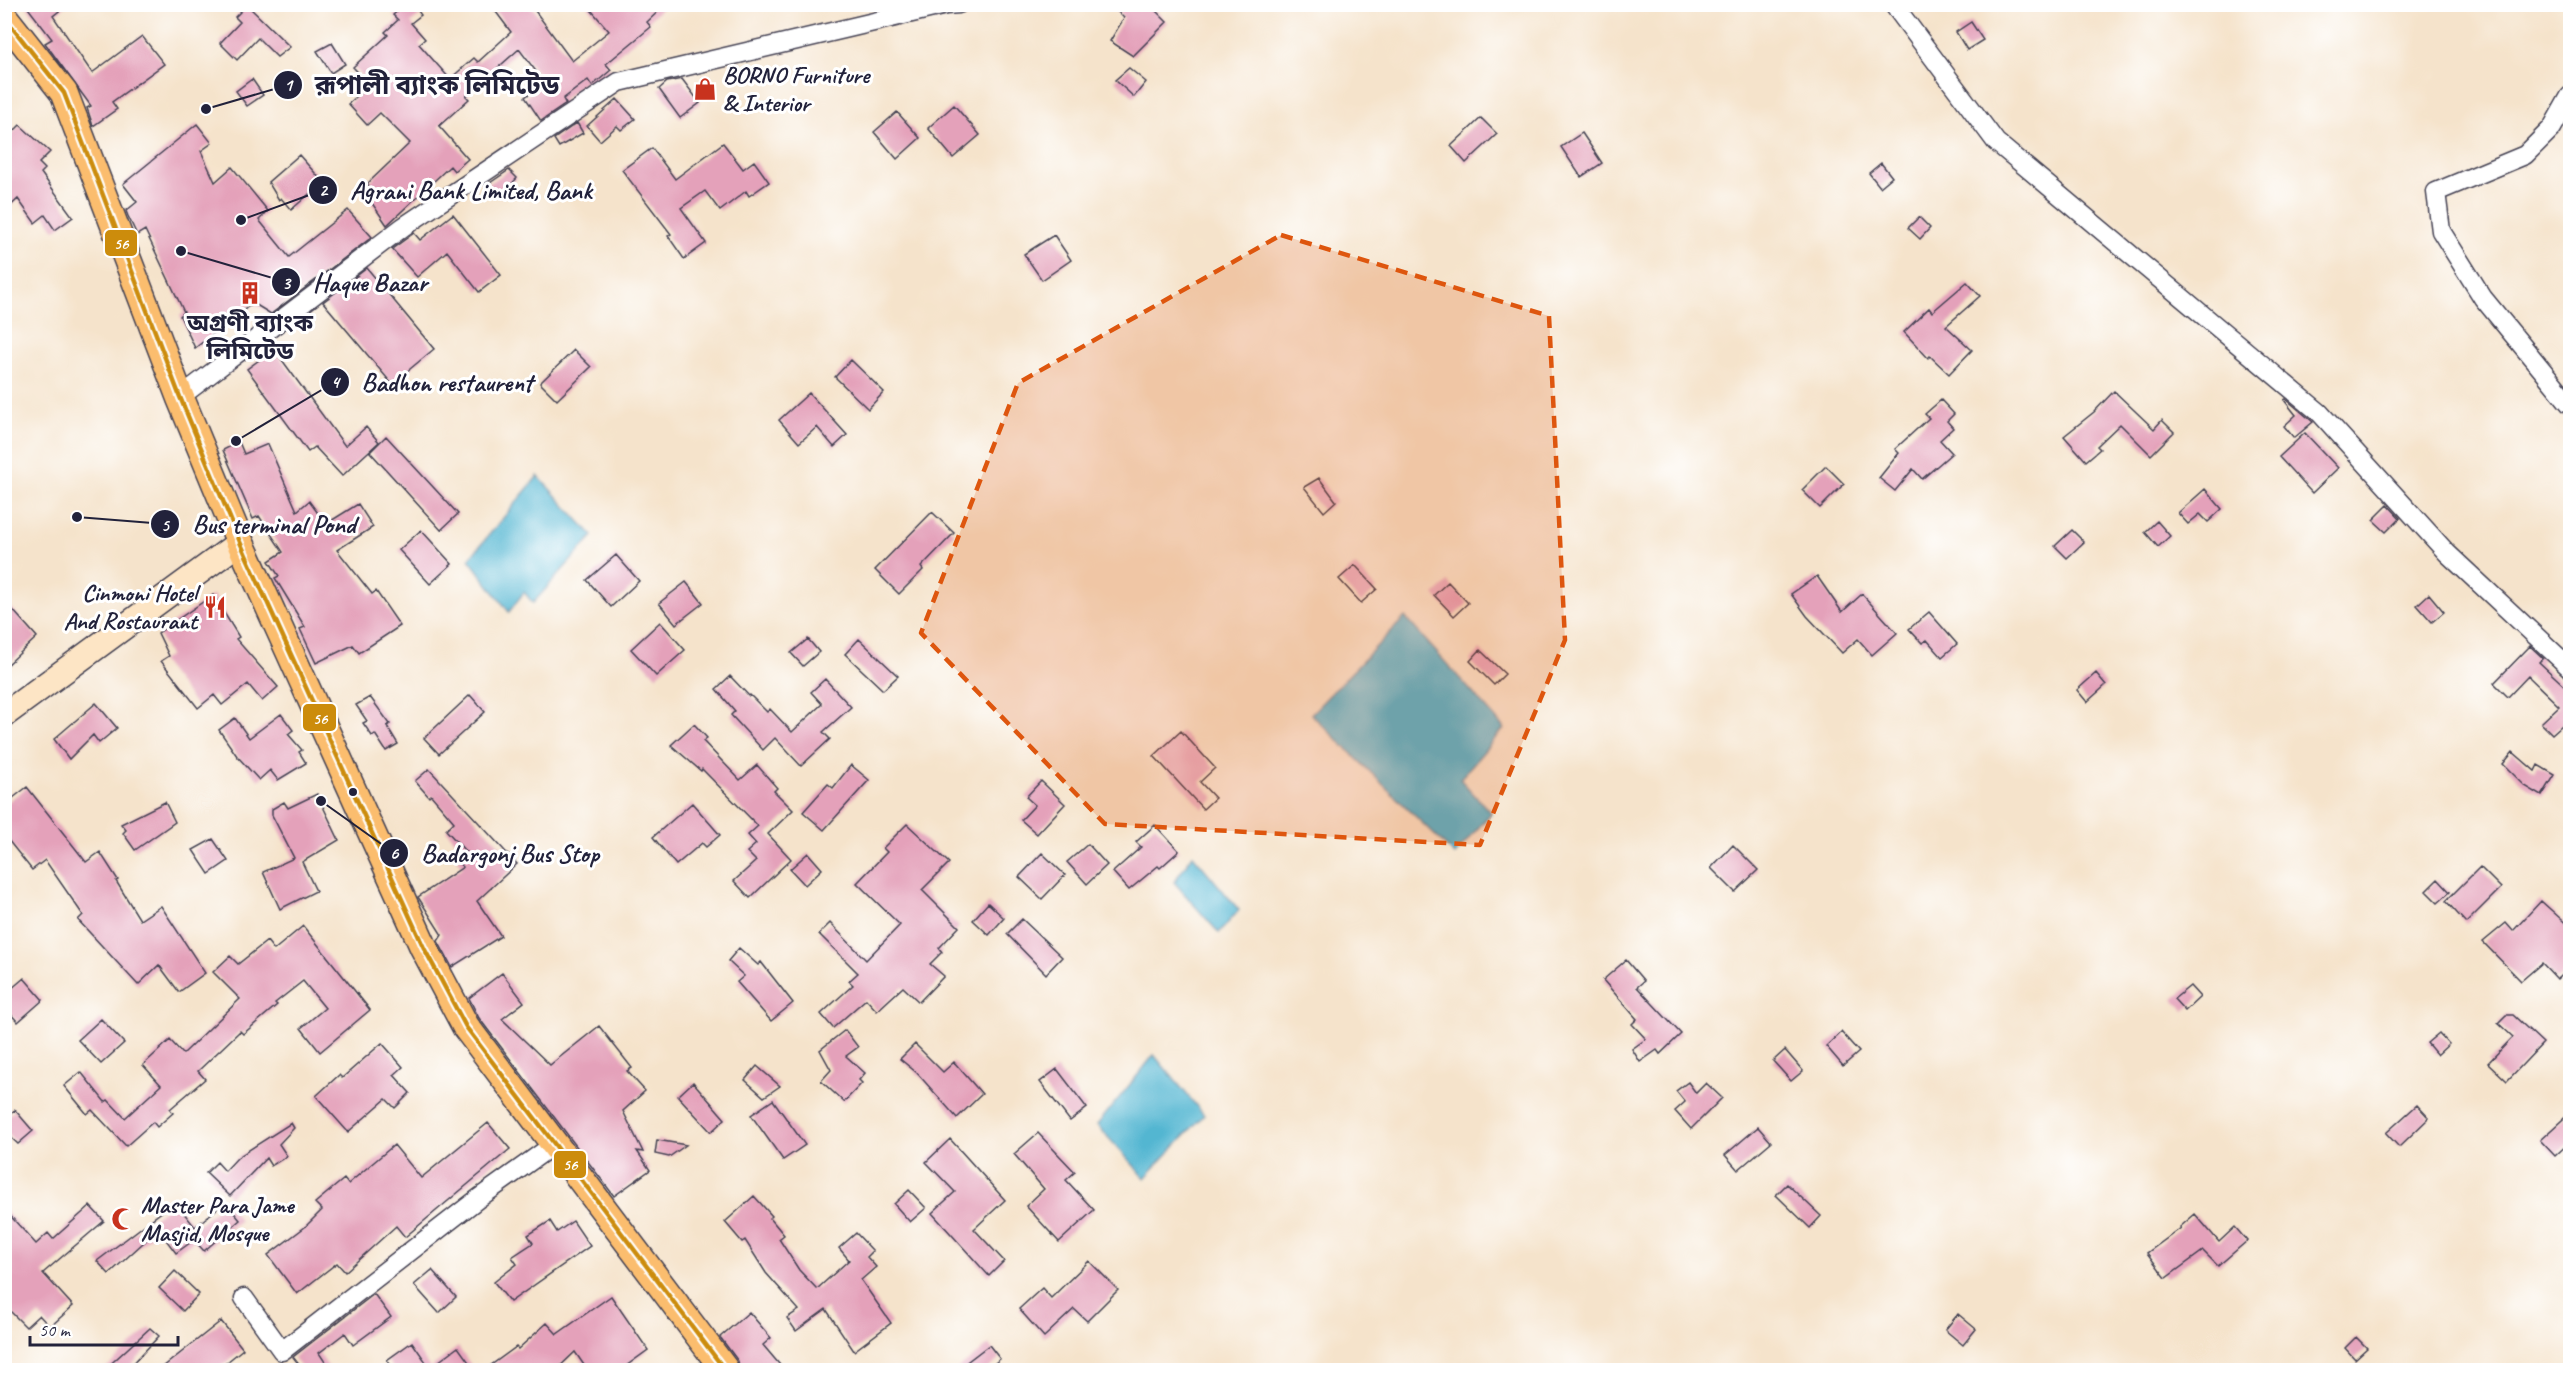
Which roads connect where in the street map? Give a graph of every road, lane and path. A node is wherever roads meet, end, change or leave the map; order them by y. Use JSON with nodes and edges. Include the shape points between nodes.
{"nodes":[{"id":1,"x":959,"y":4,"type":"edge"},
{"id":2,"x":1893,"y":4,"type":"edge"},
{"id":3,"x":4,"y":17,"type":"edge"},
{"id":4,"x":2571,"y":96,"type":"edge"},
{"id":5,"x":180,"y":397,"type":"junction"},
{"id":6,"x":2571,"y":404,"type":"edge"},
{"id":7,"x":240,"y":542,"type":"junction"},
{"id":8,"x":2571,"y":668,"type":"edge"},
{"id":9,"x":4,"y":715,"type":"edge"},
{"id":10,"x":553,"y":1145,"type":"junction"},
{"id":11,"x":244,"y":1298,"type":"dead end"},
{"id":12,"x":725,"y":1371,"type":"edge"}],
"edges":[{"from":1,"to":5,"type":"street","via":[[620,82],[403,227]]},
{"from":2,"to":8,"type":"street","via":[[1996,142],[2320,413],[2447,553]]},
{"from":3,"to":5,"type":"main road","via":[[64,93]]},
{"from":4,"to":6,"type":"street","via":[[2552,128],[2525,155],[2436,192],[2441,231],[2483,298]]},
{"from":5,"to":7,"type":"main road"},
{"from":7,"to":9,"type":"street"},
{"from":7,"to":10,"type":"main road","via":[[424,948],[466,1026]]},
{"from":10,"to":11,"type":"street","via":[[282,1351]]},
{"from":10,"to":12,"type":"main road"}]}
